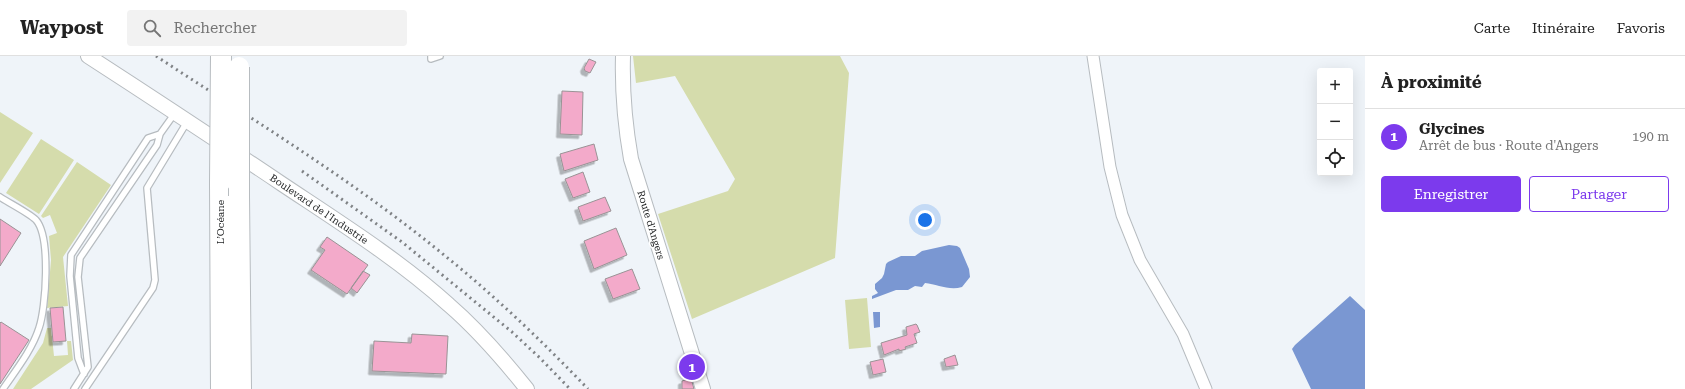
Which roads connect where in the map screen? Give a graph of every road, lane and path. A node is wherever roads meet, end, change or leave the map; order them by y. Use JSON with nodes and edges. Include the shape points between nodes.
{"nodes":[{"id":1,"x":88,"y":56,"type":"edge"},
{"id":2,"x":221,"y":56,"type":"edge"},
{"id":3,"x":440,"y":56,"type":"edge"},
{"id":4,"x":623,"y":56,"type":"edge"},
{"id":5,"x":1093,"y":56,"type":"edge"},
{"id":6,"x":431,"y":57,"type":"edge"},
{"id":7,"x":240,"y":62,"type":"edge"},
{"id":8,"x":175,"y":113,"type":"junction"},
{"id":9,"x":188,"y":121,"type":"junction"},
{"id":10,"x":160,"y":134,"type":"junction"},
{"id":11,"x":0,"y":197,"type":"edge"},
{"id":12,"x":88,"y":367,"type":"junction"},
{"id":13,"x":97,"y":372,"type":"junction"},
{"id":14,"x":84,"y":374,"type":"junction"},
{"id":15,"x":4,"y":389,"type":"edge"},
{"id":16,"x":74,"y":389,"type":"edge"},
{"id":17,"x":85,"y":389,"type":"edge"},
{"id":18,"x":221,"y":389,"type":"edge"},
{"id":19,"x":241,"y":389,"type":"edge"},
{"id":20,"x":527,"y":389,"type":"edge"},
{"id":21,"x":702,"y":389,"type":"edge"},
{"id":22,"x":1206,"y":389,"type":"edge"}],
"edges":[{"from":1,"to":8,"type":"street","name":"Boulevard de l'Industrie"},
{"from":2,"to":18,"type":"highway","name":"L’Océane","bridge":true},
{"from":3,"to":6,"type":"lane"},
{"from":4,"to":21,"type":"street","name":"Route d'Angers","via":[[623,100],[631,159]]},
{"from":5,"to":22,"type":"street","via":[[1110,167],[1122,215],[1140,260],[1183,334]]},
{"from":7,"to":19,"type":"highway","name":"L’Océane","bridge":true},
{"from":8,"to":9,"type":"street","name":"Boulevard de l'Industrie"},
{"from":8,"to":10,"type":"lane"},
{"from":9,"to":13,"type":"lane","via":[[147,188],[155,280],[153,288]]},
{"from":9,"to":20,"type":"street","name":"Boulevard de l'Industrie","via":[[341,223],[423,283],[474,328]]},
{"from":10,"to":12,"type":"lane","via":[[157,145],[80,258],[78,277]]},
{"from":10,"to":14,"type":"lane","via":[[148,138],[71,255],[70,276],[77,351]]},
{"from":11,"to":15,"type":"lane","via":[[36,221],[43,234],[46,286],[40,327]]},
{"from":12,"to":13,"type":"lane"},
{"from":12,"to":14,"type":"lane"},
{"from":13,"to":17,"type":"lane"},
{"from":14,"to":16,"type":"lane"}]}
